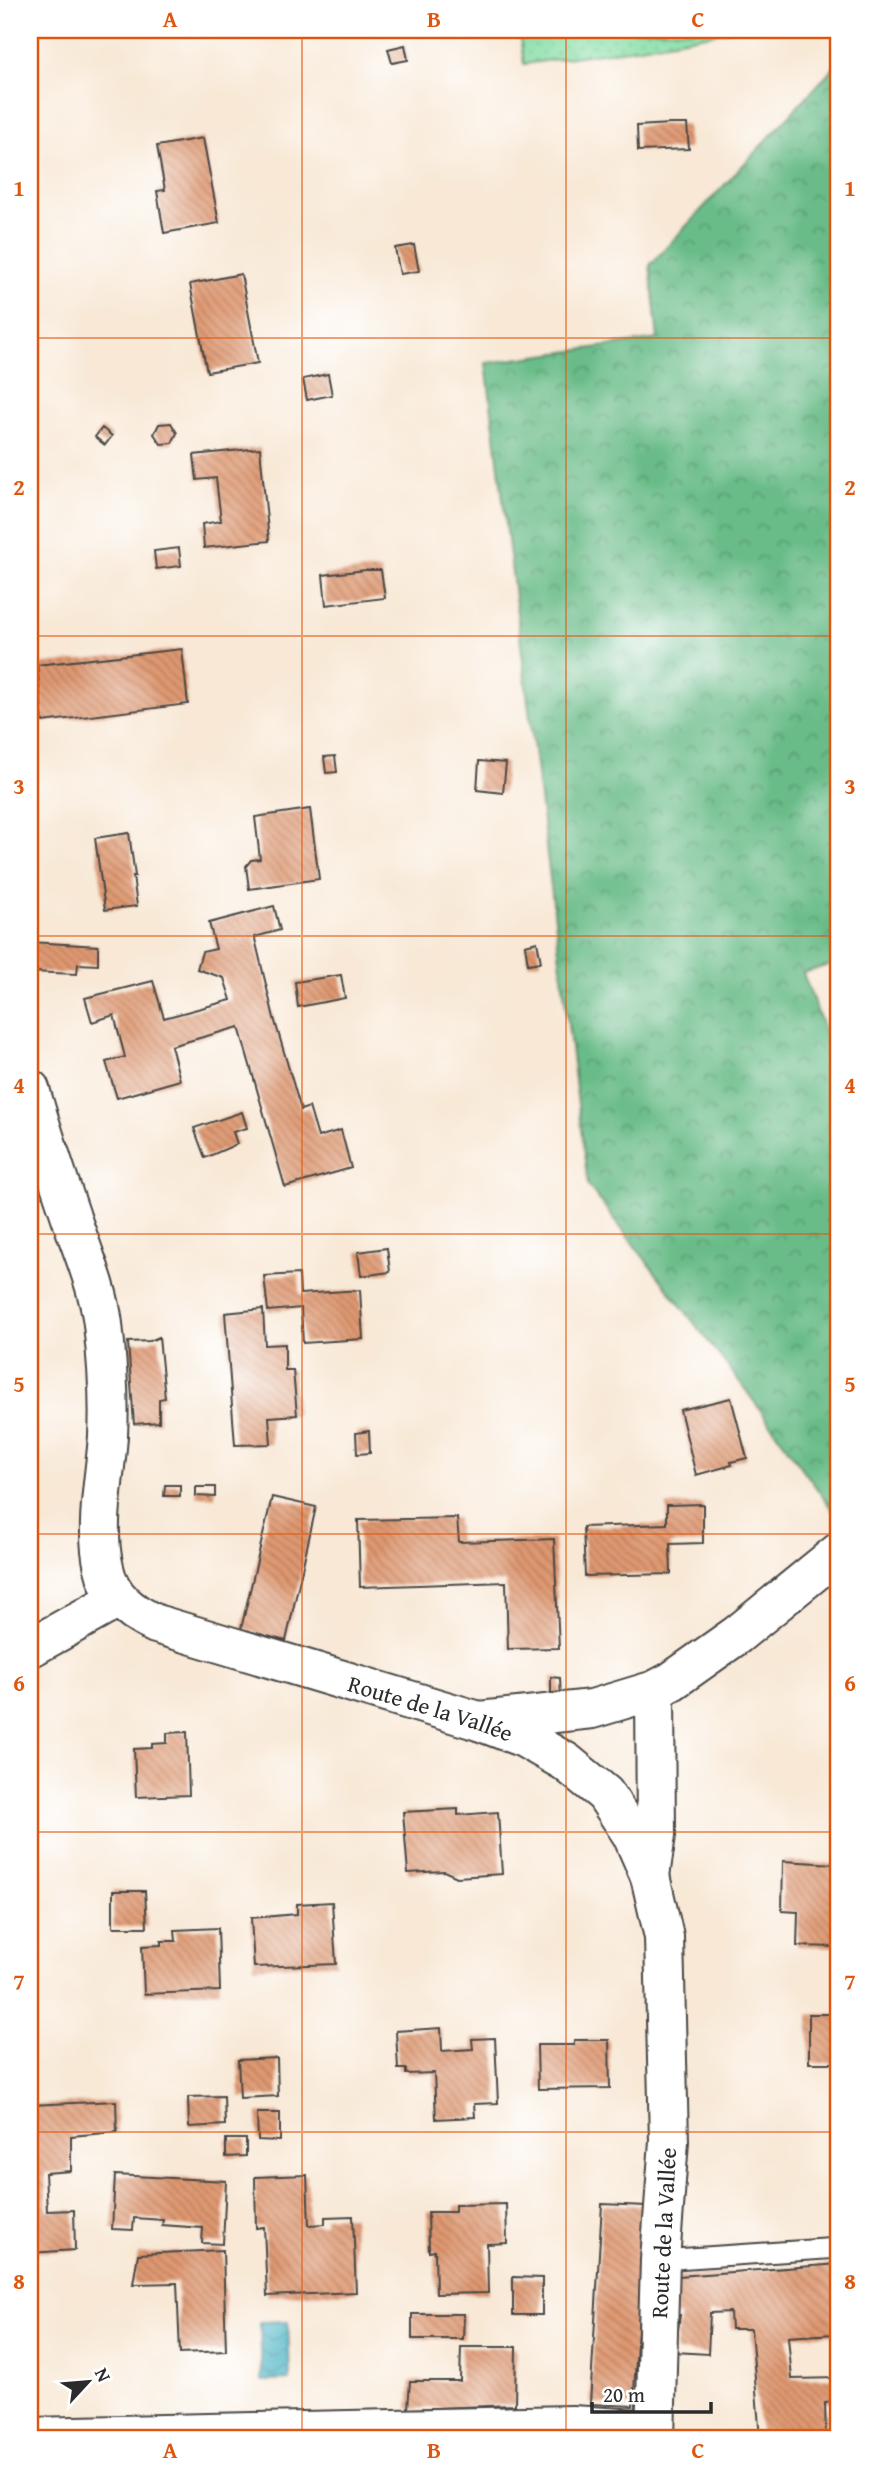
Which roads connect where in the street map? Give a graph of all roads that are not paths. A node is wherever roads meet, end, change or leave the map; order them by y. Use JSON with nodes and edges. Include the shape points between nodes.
{"nodes":[{"id":1,"x":30,"y":1089,"type":"edge"},
{"id":2,"x":839,"y":1552,"type":"edge"},
{"id":3,"x":118,"y":1599,"type":"junction"},
{"id":4,"x":30,"y":1648,"type":"edge"},
{"id":5,"x":655,"y":1690,"type":"junction"},
{"id":6,"x":480,"y":1721,"type":"junction"},
{"id":7,"x":650,"y":1876,"type":"junction"},
{"id":8,"x":839,"y":2248,"type":"edge"},
{"id":9,"x":660,"y":2260,"type":"junction"},
{"id":10,"x":654,"y":2435,"type":"edge"},
{"id":11,"x":30,"y":2437,"type":"edge"}],
"edges":[{"from":1,"to":3,"type":"street","name":"Route de la Vallée","via":[[102,1320],[108,1433],[100,1542],[104,1571]]},
{"from":2,"to":5,"type":"street","via":[[737,1635]]},
{"from":3,"to":4,"type":"street"},
{"from":3,"to":6,"type":"street","name":"Route de la Vallée","via":[[134,1615],[156,1624]]},
{"from":5,"to":6,"type":"street","via":[[592,1709]]},
{"from":5,"to":7,"type":"street","via":[[656,1835]]},
{"from":6,"to":7,"type":"street","name":"Route de la Vallée","via":[[524,1738],[566,1762],[605,1794],[632,1835]]},
{"from":7,"to":9,"type":"street","name":"Route de la Vallée","via":[[664,1937],[669,2141]]},
{"from":8,"to":9,"type":"lane"},
{"from":9,"to":10,"type":"street","name":"Route de la Vallée"},
{"from":10,"to":11,"type":"street","via":[[572,2425]]}]}
